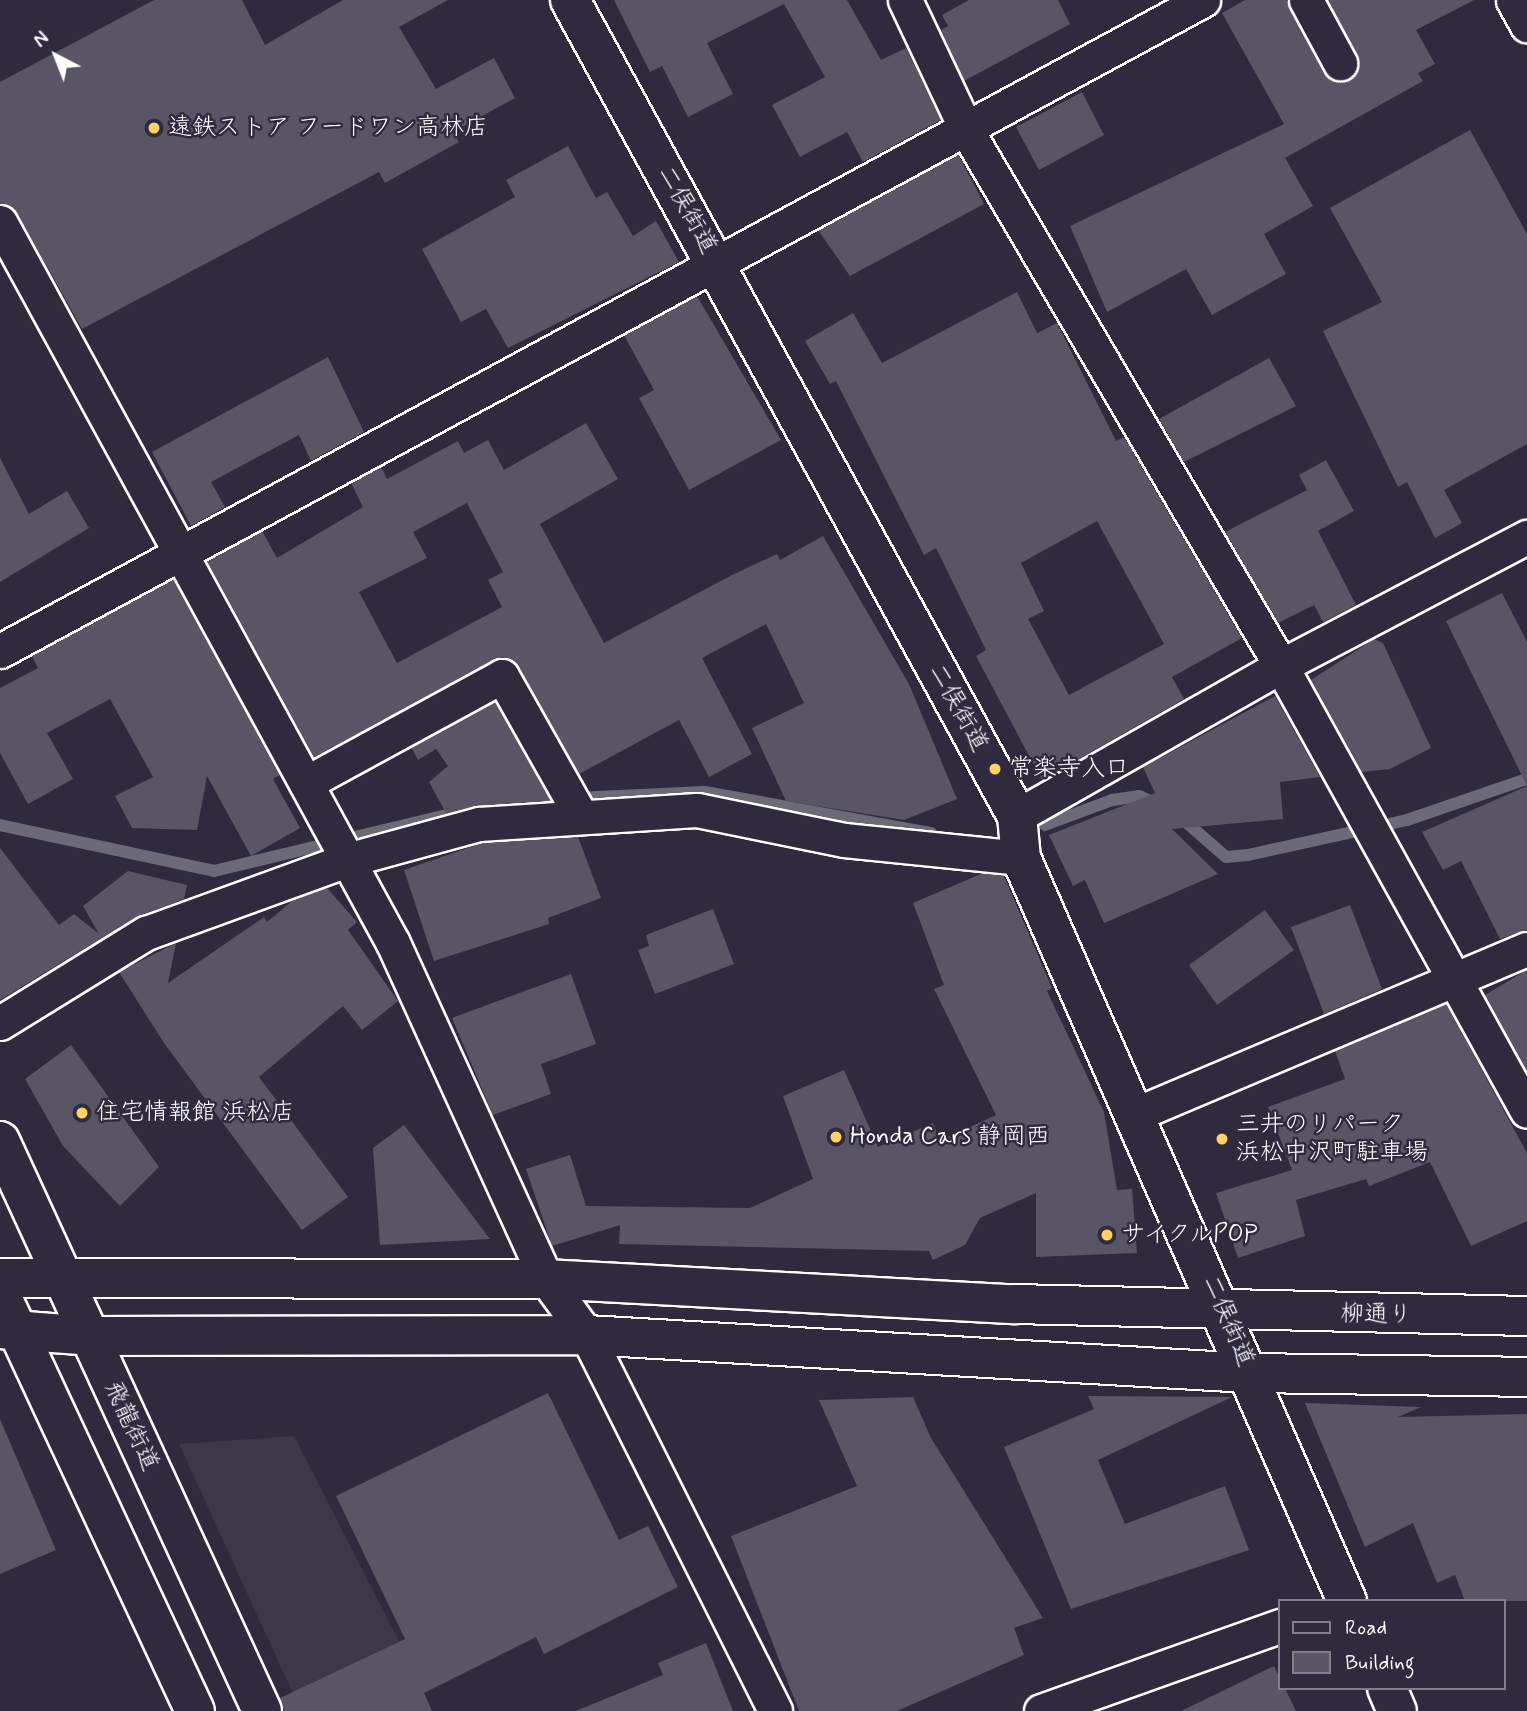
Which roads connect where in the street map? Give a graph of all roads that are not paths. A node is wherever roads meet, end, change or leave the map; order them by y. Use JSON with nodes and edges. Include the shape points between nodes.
{"nodes":[{"id":1,"x":570,"y":0,"type":"edge"},
{"id":2,"x":905,"y":0,"type":"edge"},
{"id":3,"x":1203,"y":0,"type":"edge"},
{"id":4,"x":1306,"y":0,"type":"edge"},
{"id":5,"x":1513,"y":0,"type":"edge"},
{"id":6,"x":1527,"y":25,"type":"edge"},
{"id":7,"x":1340,"y":63,"type":"dead end"},
{"id":8,"x":967,"y":131,"type":"junction"},
{"id":9,"x":0,"y":222,"type":"edge"},
{"id":10,"x":714,"y":261,"type":"junction"},
{"id":11,"x":1527,"y":537,"type":"edge"},
{"id":12,"x":183,"y":555,"type":"junction"},
{"id":13,"x":0,"y":651,"type":"edge"},
{"id":14,"x":1281,"y":666,"type":"junction"},
{"id":15,"x":306,"y":783,"type":"junction"},
{"id":16,"x":575,"y":800,"type":"junction"},
{"id":17,"x":1017,"y":816,"type":"junction"},
{"id":18,"x":344,"y":855,"type":"junction"},
{"id":19,"x":1021,"y":858,"type":"junction"},
{"id":20,"x":1527,"y":948,"type":"edge"},
{"id":21,"x":1454,"y":981,"type":"junction"},
{"id":22,"x":0,"y":1023,"type":"edge"},
{"id":23,"x":1527,"y":1111,"type":"edge"},
{"id":24,"x":1136,"y":1114,"type":"junction"},
{"id":25,"x":0,"y":1141,"type":"edge"},
{"id":26,"x":0,"y":1278,"type":"edge"},
{"id":27,"x":546,"y":1279,"type":"junction"},
{"id":28,"x":65,"y":1283,"type":"junction"},
{"id":29,"x":0,"y":1293,"type":"edge"},
{"id":30,"x":1224,"y":1311,"type":"junction"},
{"id":31,"x":1527,"y":1316,"type":"edge"},
{"id":32,"x":7,"y":1329,"type":"edge"},
{"id":33,"x":587,"y":1335,"type":"junction"},
{"id":34,"x":90,"y":1336,"type":"junction"},
{"id":35,"x":1250,"y":1373,"type":"junction"},
{"id":36,"x":1527,"y":1377,"type":"edge"},
{"id":37,"x":1347,"y":1599,"type":"edge"},
{"id":38,"x":1278,"y":1627,"type":"edge"},
{"id":39,"x":1388,"y":1690,"type":"edge"},
{"id":40,"x":1098,"y":1702,"type":"edge"},
{"id":41,"x":195,"y":1711,"type":"edge"},
{"id":42,"x":262,"y":1711,"type":"edge"},
{"id":43,"x":775,"y":1711,"type":"edge"},
{"id":44,"x":1041,"y":1711,"type":"edge"},
{"id":45,"x":1397,"y":1711,"type":"edge"}],
"edges":[{"from":1,"to":10,"type":"main road","name":"二俣街道"},
{"from":2,"to":8,"type":"street"},
{"from":3,"to":8,"type":"street"},
{"from":4,"to":7,"type":"street"},
{"from":5,"to":6,"type":"street"},
{"from":8,"to":10,"type":"street"},
{"from":8,"to":14,"type":"street"},
{"from":9,"to":12,"type":"street"},
{"from":10,"to":12,"type":"street"},
{"from":10,"to":17,"type":"main road","name":"二俣街道"},
{"from":11,"to":14,"type":"street"},
{"from":12,"to":13,"type":"street"},
{"from":12,"to":15,"type":"street"},
{"from":14,"to":17,"type":"street"},
{"from":14,"to":21,"type":"street"},
{"from":15,"to":16,"type":"street","via":[[502,676]]},
{"from":15,"to":18,"type":"street"},
{"from":16,"to":18,"type":"street"},
{"from":16,"to":19,"type":"street","via":[[697,810],[844,840]]},
{"from":17,"to":19,"type":"main road","name":"二俣街道"},
{"from":18,"to":22,"type":"street","via":[[146,933]]},
{"from":18,"to":27,"type":"street","via":[[393,943]]},
{"from":19,"to":24,"type":"main road","name":"二俣街道"},
{"from":20,"to":21,"type":"street"},
{"from":21,"to":23,"type":"street"},
{"from":21,"to":24,"type":"street"},
{"from":24,"to":30,"type":"main road","name":"二俣街道"},
{"from":25,"to":28,"type":"main road","name":"飛龍街道"},
{"from":26,"to":28,"type":"main road","name":"柳通り"},
{"from":27,"to":28,"type":"main road","name":"柳通り"},
{"from":27,"to":30,"type":"main road","name":"柳通り"},
{"from":27,"to":33,"type":"street"},
{"from":28,"to":34,"type":"main road","name":"飛龍街道"},
{"from":29,"to":32,"type":"main road"},
{"from":30,"to":31,"type":"main road","name":"柳通り"},
{"from":30,"to":35,"type":"main road","name":"二俣街道"},
{"from":32,"to":34,"type":"main road"},
{"from":32,"to":41,"type":"main road"},
{"from":33,"to":34,"type":"main road"},
{"from":33,"to":35,"type":"main road"},
{"from":33,"to":43,"type":"street"},
{"from":34,"to":42,"type":"main road","name":"飛龍街道"},
{"from":35,"to":36,"type":"main road"},
{"from":35,"to":37,"type":"main road","name":"二俣街道"},
{"from":38,"to":40,"type":"street"},
{"from":39,"to":45,"type":"main road"},
{"from":40,"to":44,"type":"street"}]}
